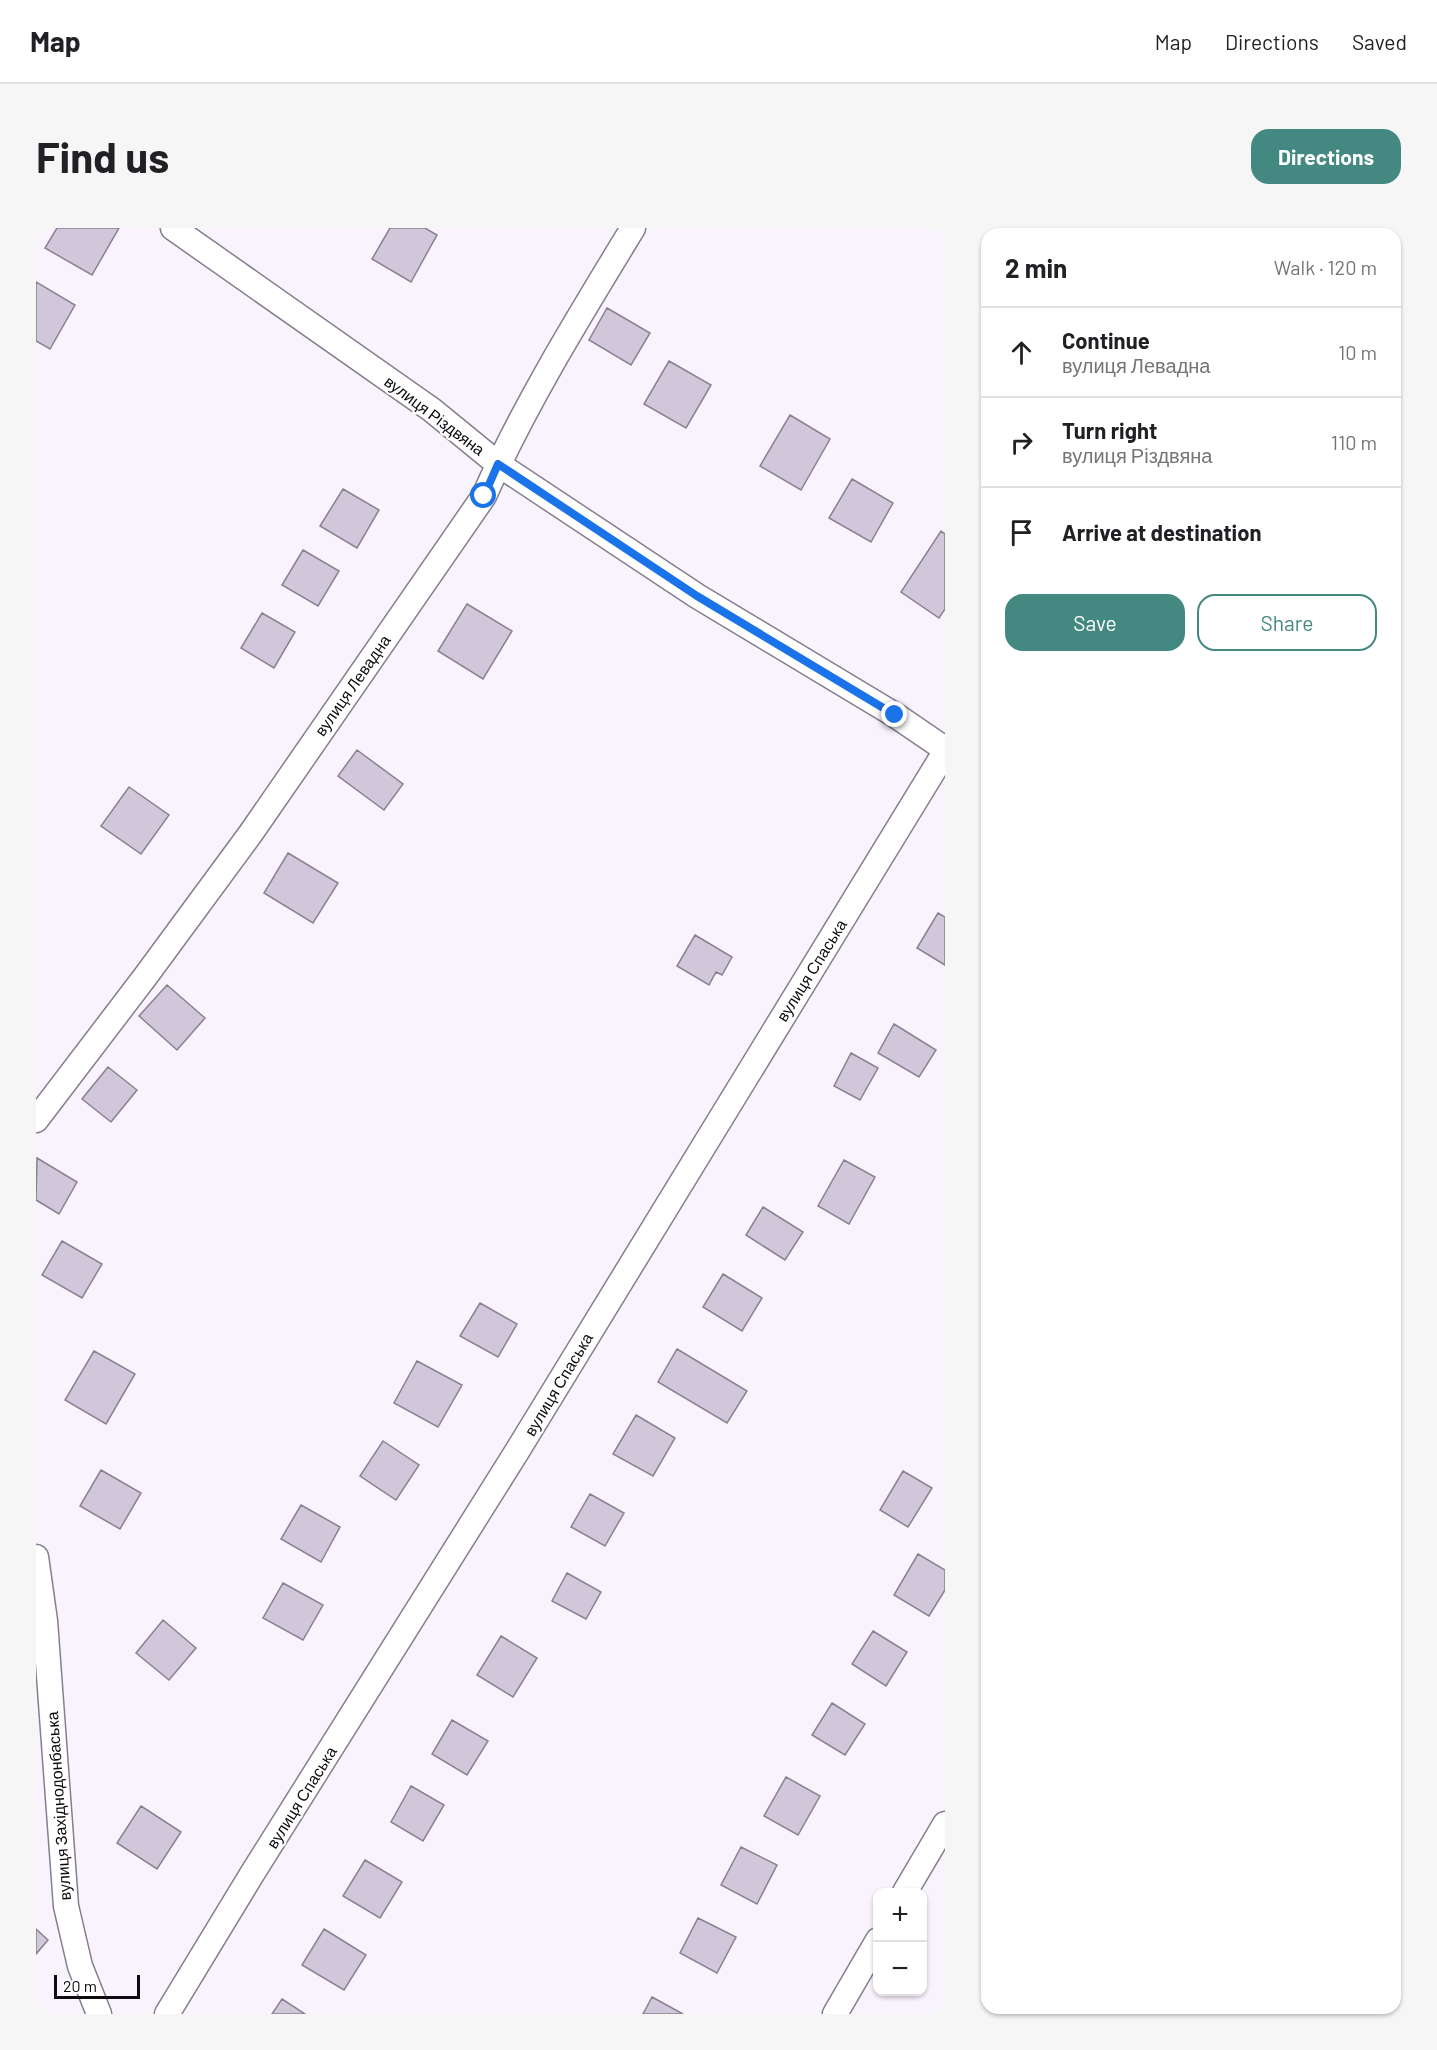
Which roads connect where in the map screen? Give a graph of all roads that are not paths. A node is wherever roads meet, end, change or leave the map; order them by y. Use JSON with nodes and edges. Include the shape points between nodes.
{"nodes":[{"id":1,"x":173,"y":228,"type":"edge"},
{"id":2,"x":633,"y":228,"type":"edge"},
{"id":3,"x":498,"y":464,"type":"junction"},
{"id":4,"x":945,"y":751,"type":"edge"},
{"id":5,"x":36,"y":1120,"type":"edge"},
{"id":6,"x":36,"y":1557,"type":"edge"},
{"id":7,"x":945,"y":1824,"type":"edge"},
{"id":8,"x":908,"y":1888,"type":"edge"},
{"id":9,"x":877,"y":1942,"type":"edge"},
{"id":10,"x":99,"y":2014,"type":"edge"},
{"id":11,"x":167,"y":2014,"type":"edge"},
{"id":12,"x":835,"y":2014,"type":"edge"}],
"edges":[{"from":1,"to":3,"type":"street","name":"вулиця Різдвяна","via":[[432,410]]},
{"from":2,"to":3,"type":"street","name":"вулиця Левадна","via":[[548,368]]},
{"from":3,"to":4,"type":"street","name":"вулиця Різдвяна","via":[[697,596],[895,715]]},
{"from":3,"to":5,"type":"street","name":"вулиця Левадна","via":[[484,496],[251,833]]},
{"from":4,"to":11,"type":"street","name":"вулиця Спаська"},
{"from":6,"to":10,"type":"street","name":"вулиця Західнодонбаська","via":[[45,1621],[66,1906],[80,1966]]},
{"from":7,"to":8,"type":"street"},
{"from":9,"to":12,"type":"street"}]}
